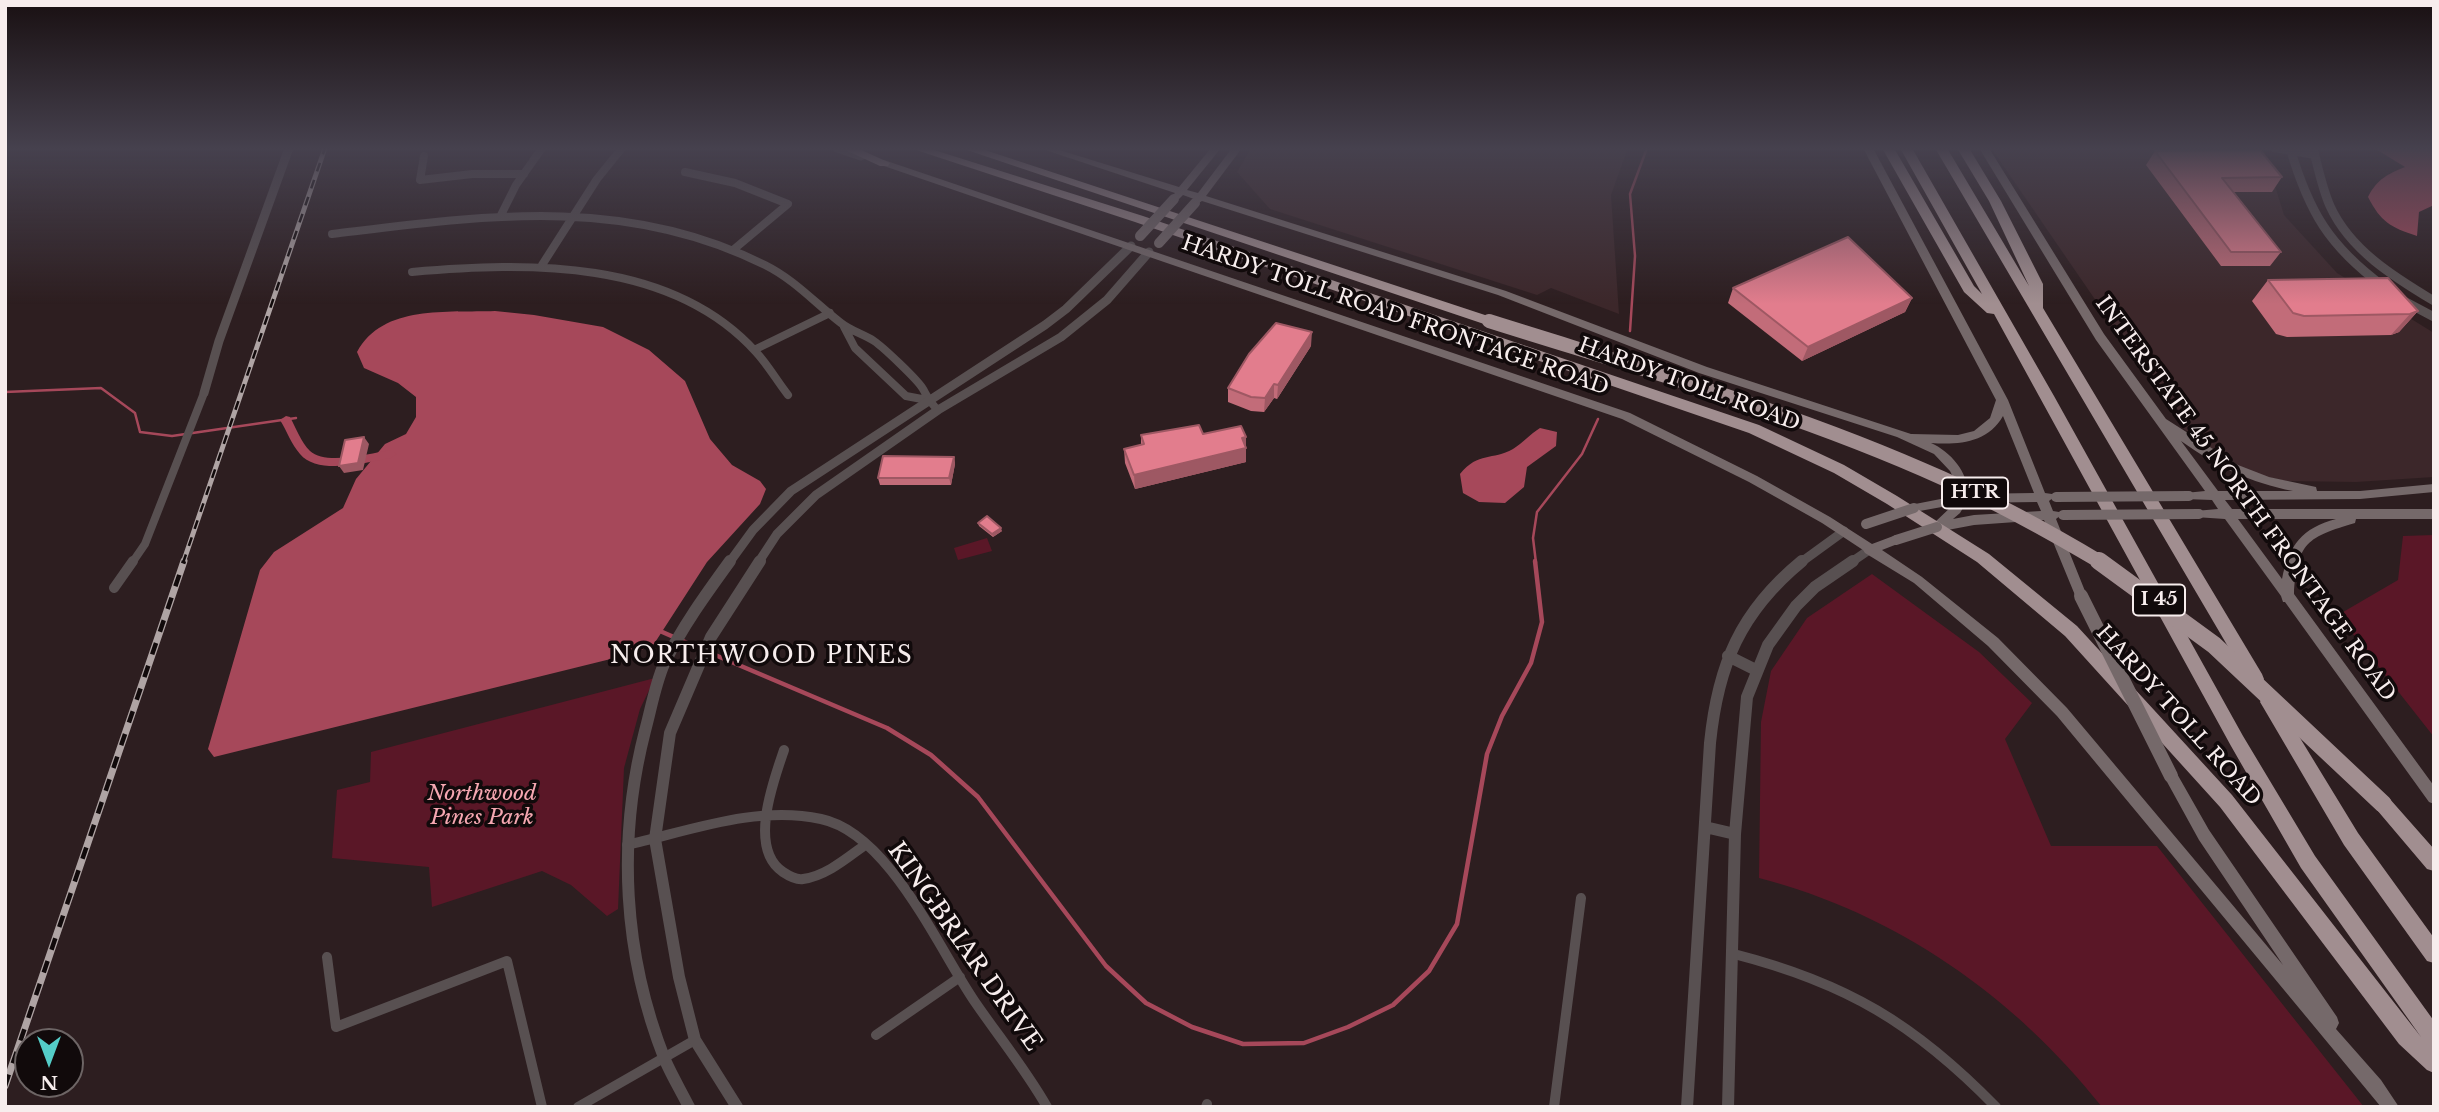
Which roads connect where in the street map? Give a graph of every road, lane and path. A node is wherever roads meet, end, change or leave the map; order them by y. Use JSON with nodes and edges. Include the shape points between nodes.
{"nodes":[{"id":1,"x":270,"y":200,"type":"edge"},
{"id":2,"x":508,"y":200,"type":"edge"},
{"id":3,"x":584,"y":200,"type":"edge"},
{"id":4,"x":778,"y":200,"type":"edge"},
{"id":5,"x":994,"y":200,"type":"edge"},
{"id":6,"x":1079,"y":200,"type":"edge"},
{"id":7,"x":1124,"y":200,"type":"edge"},
{"id":8,"x":1173,"y":200,"type":"edge"},
{"id":9,"x":1198,"y":200,"type":"joint"},
{"id":10,"x":1896,"y":200,"type":"edge"},
{"id":11,"x":1918,"y":200,"type":"edge"},
{"id":12,"x":1935,"y":200,"type":"edge"},
{"id":13,"x":1972,"y":200,"type":"edge"},
{"id":14,"x":1994,"y":200,"type":"edge"},
{"id":15,"x":2016,"y":200,"type":"edge"},
{"id":16,"x":2305,"y":200,"type":"edge"},
{"id":17,"x":2329,"y":200,"type":"edge"},
{"id":18,"x":501,"y":215,"type":"junction"},
{"id":19,"x":574,"y":215,"type":"junction"},
{"id":20,"x":332,"y":234,"type":"dead end"},
{"id":21,"x":1131,"y":246,"type":"junction"},
{"id":22,"x":733,"y":250,"type":"junction"},
{"id":23,"x":1150,"y":253,"type":"junction"},
{"id":24,"x":542,"y":265,"type":"junction"},
{"id":25,"x":412,"y":272,"type":"dead end"},
{"id":26,"x":2434,"y":301,"type":"edge"},
{"id":27,"x":2037,"y":310,"type":"junction"},
{"id":28,"x":830,"y":313,"type":"junction"},
{"id":29,"x":2434,"y":317,"type":"edge"},
{"id":30,"x":2003,"y":320,"type":"junction"},
{"id":31,"x":843,"y":325,"type":"junction"},
{"id":32,"x":1045,"y":325,"type":"junction"},
{"id":33,"x":1061,"y":337,"type":"junction"},
{"id":34,"x":756,"y":349,"type":"junction"},
{"id":35,"x":204,"y":393,"type":"joint"},
{"id":36,"x":788,"y":395,"type":"dead end"},
{"id":37,"x":927,"y":400,"type":"junction"},
{"id":38,"x":2003,"y":400,"type":"junction"},
{"id":39,"x":938,"y":410,"type":"junction"},
{"id":40,"x":2152,"y":413,"type":"junction"},
{"id":41,"x":1901,"y":434,"type":"junction"},
{"id":42,"x":1957,"y":474,"type":"junction"},
{"id":43,"x":2434,"y":488,"type":"edge"},
{"id":44,"x":2347,"y":495,"type":"junction"},
{"id":45,"x":2215,"y":496,"type":"junction"},
{"id":46,"x":2001,"y":497,"type":"junction"},
{"id":47,"x":2042,"y":497,"type":"junction"},
{"id":48,"x":1956,"y":503,"type":"junction"},
{"id":49,"x":2227,"y":514,"type":"junction"},
{"id":50,"x":2413,"y":514,"type":"junction"},
{"id":51,"x":2434,"y":514,"type":"edge"},
{"id":52,"x":2048,"y":515,"type":"junction"},
{"id":53,"x":1937,"y":527,"type":"junction"},
{"id":54,"x":1844,"y":531,"type":"junction"},
{"id":55,"x":1896,"y":540,"type":"joint"},
{"id":56,"x":1869,"y":550,"type":"junction"},
{"id":57,"x":114,"y":588,"type":"dead end"},
{"id":58,"x":2287,"y":598,"type":"junction"},
{"id":59,"x":1728,"y":656,"type":"junction"},
{"id":60,"x":1756,"y":670,"type":"junction"},
{"id":61,"x":785,"y":750,"type":"dead end"},
{"id":62,"x":2434,"y":799,"type":"edge"},
{"id":63,"x":765,"y":816,"type":"junction"},
{"id":64,"x":1705,"y":827,"type":"junction"},
{"id":65,"x":1735,"y":834,"type":"junction"},
{"id":66,"x":656,"y":839,"type":"junction"},
{"id":67,"x":627,"y":845,"type":"junction"},
{"id":68,"x":865,"y":845,"type":"junction"},
{"id":69,"x":2434,"y":863,"type":"edge"},
{"id":70,"x":1581,"y":898,"type":"dead end"},
{"id":71,"x":1734,"y":954,"type":"junction"},
{"id":72,"x":2434,"y":954,"type":"edge"},
{"id":73,"x":327,"y":957,"type":"dead end"},
{"id":74,"x":960,"y":977,"type":"junction"},
{"id":75,"x":876,"y":1035,"type":"dead end"},
{"id":76,"x":2434,"y":1038,"type":"edge"},
{"id":77,"x":695,"y":1040,"type":"junction"},
{"id":78,"x":663,"y":1057,"type":"junction"},
{"id":79,"x":2434,"y":1063,"type":"edge"},
{"id":80,"x":2380,"y":1093,"type":"junction"},
{"id":81,"x":542,"y":1107,"type":"edge"},
{"id":82,"x":578,"y":1107,"type":"edge"},
{"id":83,"x":689,"y":1107,"type":"edge"},
{"id":84,"x":737,"y":1107,"type":"edge"},
{"id":85,"x":1047,"y":1107,"type":"edge"},
{"id":86,"x":1554,"y":1107,"type":"edge"},
{"id":87,"x":1687,"y":1107,"type":"edge"},
{"id":88,"x":1728,"y":1107,"type":"edge"},
{"id":89,"x":1996,"y":1107,"type":"edge"},
{"id":90,"x":2391,"y":1107,"type":"edge"}],
"edges":[{"from":1,"to":35,"type":"street"},
{"from":2,"to":18,"type":"street"},
{"from":3,"to":19,"type":"street"},
{"from":4,"to":22,"type":"street","via":[[788,204]]},
{"from":5,"to":21,"type":"main road","name":"HARDY TOLL ROAD FRONTAGE ROAD"},
{"from":6,"to":79,"type":"highway","name":"HARDY TOLL ROAD","number":"HTR","via":[[1754,429],[1892,500],[1983,558],[2071,631],[2226,801],[2406,1037]]},
{"from":7,"to":69,"type":"highway","name":"HARDY TOLL ROAD","number":"HTR","bridge":true,"via":[[1820,428],[1928,470],[2071,543],[2188,624],[2383,804]]},
{"from":8,"to":21,"type":"main road","bridge":true},
{"from":9,"to":23,"type":"main road","bridge":true},
{"from":9,"to":41,"type":"main road","via":[[1502,293],[1703,370]]},
{"from":10,"to":38,"type":"main road"},
{"from":11,"to":30,"type":"highway","via":[[1969,289]]},
{"from":12,"to":30,"type":"highway","number":"I 45"},
{"from":13,"to":27,"type":"highway","number":"I 45"},
{"from":14,"to":27,"type":"highway","via":[[2036,284]]},
{"from":15,"to":40,"type":"main road","name":"INTERSTATE 45 NORTH FRONTAGE ROAD"},
{"from":16,"to":29,"type":"street","via":[[2335,246],[2364,273]]},
{"from":17,"to":26,"type":"street","via":[[2347,233],[2371,258]]},
{"from":18,"to":19,"type":"street"},
{"from":18,"to":20,"type":"street"},
{"from":19,"to":22,"type":"street","via":[[666,228]]},
{"from":19,"to":24,"type":"street"},
{"from":21,"to":23,"type":"main road","name":"HARDY TOLL ROAD FRONTAGE ROAD"},
{"from":21,"to":32,"type":"street"},
{"from":22,"to":28,"type":"street","via":[[796,284]]},
{"from":23,"to":33,"type":"street","via":[[1107,300]]},
{"from":23,"to":54,"type":"main road","name":"HARDY TOLL ROAD FRONTAGE ROAD","via":[[1626,416],[1753,479]]},
{"from":24,"to":25,"type":"street"},
{"from":24,"to":34,"type":"street","via":[[596,272],[659,289],[719,319]]},
{"from":27,"to":72,"type":"highway","number":"I 45","via":[[2327,800],[2381,884]]},
{"from":28,"to":31,"type":"street"},
{"from":28,"to":34,"type":"street"},
{"from":30,"to":76,"type":"highway","number":"I 45","via":[[2308,862]]},
{"from":31,"to":37,"type":"street","via":[[874,341],[923,388]]},
{"from":31,"to":37,"type":"street","via":[[855,348],[906,396]]},
{"from":32,"to":33,"type":"street"},
{"from":32,"to":37,"type":"street"},
{"from":33,"to":39,"type":"street"},
{"from":34,"to":36,"type":"street"},
{"from":35,"to":57,"type":"street","via":[[145,544]]},
{"from":37,"to":39,"type":"street"},
{"from":37,"to":67,"type":"street","via":[[791,491],[753,530],[684,625],[663,667],[635,778]]},
{"from":38,"to":41,"type":"main road","via":[[1995,421],[1966,438],[1939,440]]},
{"from":38,"to":47,"type":"main road"},
{"from":39,"to":66,"type":"street","via":[[817,495],[777,534],[711,637],[670,733]]},
{"from":40,"to":44,"type":"main road","via":[[2233,470],[2269,483]]},
{"from":40,"to":45,"type":"main road","name":"INTERSTATE 45 NORTH FRONTAGE ROAD"},
{"from":41,"to":42,"type":"main road","via":[[1938,451]]},
{"from":42,"to":46,"type":"main road"},
{"from":42,"to":48,"type":"main road","via":[[1962,483]]},
{"from":43,"to":44,"type":"main road"},
{"from":44,"to":45,"type":"main road"},
{"from":45,"to":47,"type":"main road","bridge":true},
{"from":45,"to":49,"type":"main road","name":"INTERSTATE 45 NORTH FRONTAGE ROAD"},
{"from":46,"to":47,"type":"main road"},
{"from":46,"to":48,"type":"main road"},
{"from":47,"to":52,"type":"main road"},
{"from":48,"to":53,"type":"main road"},
{"from":48,"to":54,"type":"main road","bridge":true,"via":[[1914,508]]},
{"from":49,"to":50,"type":"main road"},
{"from":49,"to":52,"type":"main road","bridge":true},
{"from":49,"to":58,"type":"main road","name":"INTERSTATE 45 NORTH FRONTAGE ROAD"},
{"from":50,"to":51,"type":"main road"},
{"from":50,"to":58,"type":"main road","via":[[2399,520],[2328,523],[2304,537],[2294,556]]},
{"from":52,"to":53,"type":"main road"},
{"from":52,"to":80,"type":"main road","bridge":true,"via":[[2081,596],[2211,846]]},
{"from":53,"to":55,"type":"main road","bridge":true},
{"from":54,"to":56,"type":"main road","name":"HARDY TOLL ROAD FRONTAGE ROAD"},
{"from":54,"to":59,"type":"street","via":[[1762,597]]},
{"from":55,"to":56,"type":"main road"},
{"from":56,"to":60,"type":"street","via":[[1796,606]]},
{"from":56,"to":80,"type":"main road","name":"HARDY TOLL ROAD FRONTAGE ROAD","via":[[1918,580],[1993,642],[2062,712]]},
{"from":58,"to":62,"type":"main road","name":"INTERSTATE 45 NORTH FRONTAGE ROAD"},
{"from":59,"to":60,"type":"street"},
{"from":59,"to":64,"type":"street","via":[[1710,752]]},
{"from":60,"to":65,"type":"street","via":[[1747,697]]},
{"from":61,"to":63,"type":"street"},
{"from":63,"to":66,"type":"street","name":"KINGBRIAR DRIVE","via":[[709,824]]},
{"from":63,"to":68,"type":"street","name":"KINGBRIAR DRIVE","via":[[831,822]]},
{"from":63,"to":68,"type":"street","via":[[768,858],[778,872],[799,880],[818,875]]},
{"from":64,"to":65,"type":"street"},
{"from":64,"to":87,"type":"street"},
{"from":65,"to":71,"type":"street"},
{"from":66,"to":67,"type":"street","name":"KINGBRIAR DRIVE"},
{"from":66,"to":77,"type":"street","via":[[678,977]]},
{"from":67,"to":78,"type":"street","via":[[633,947]]},
{"from":68,"to":74,"type":"street","name":"KINGBRIAR DRIVE","via":[[876,853],[930,926]]},
{"from":70,"to":86,"type":"street"},
{"from":71,"to":88,"type":"street"},
{"from":71,"to":89,"type":"street","via":[[1793,968],[1885,1011],[1935,1048]]},
{"from":73,"to":81,"type":"street","via":[[336,1027],[507,961]]},
{"from":74,"to":75,"type":"street"},
{"from":74,"to":85,"type":"street","name":"KINGBRIAR DRIVE","via":[[1033,1079]]},
{"from":77,"to":78,"type":"street"},
{"from":77,"to":84,"type":"street"},
{"from":78,"to":82,"type":"street"},
{"from":78,"to":83,"type":"street"},
{"from":80,"to":90,"type":"main road"}]}
